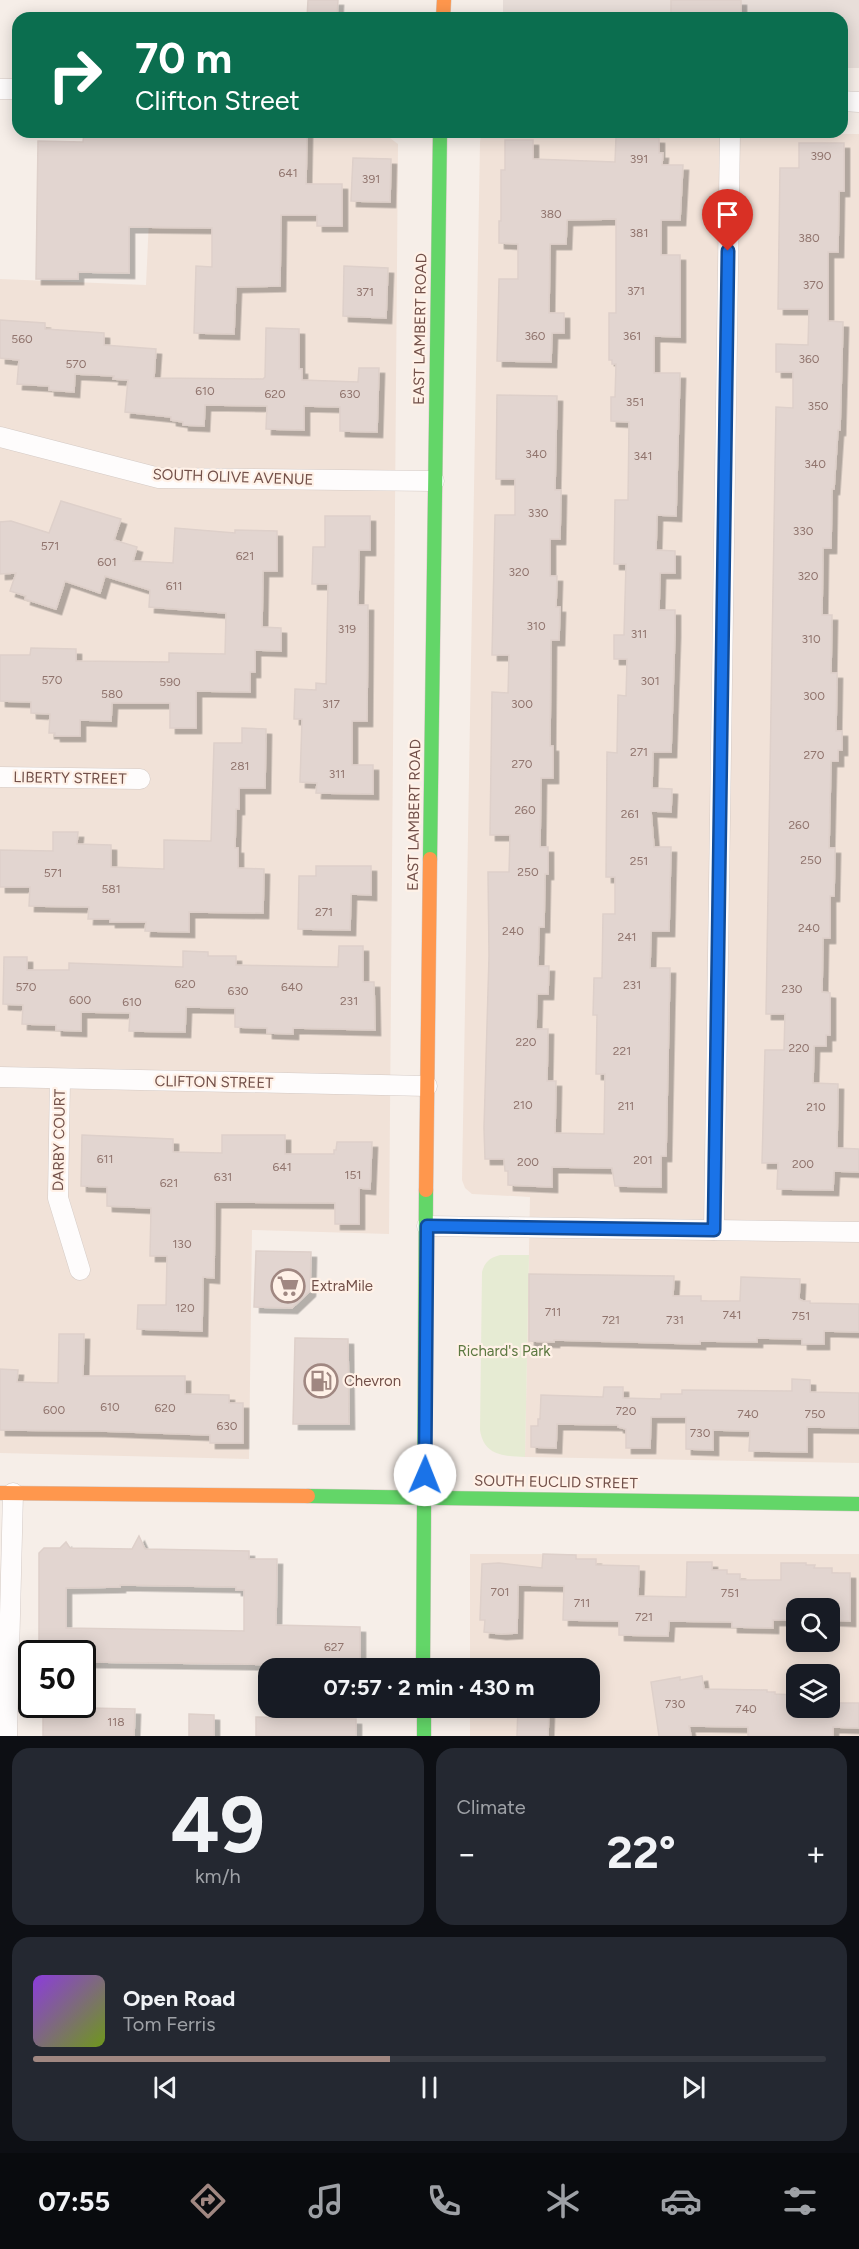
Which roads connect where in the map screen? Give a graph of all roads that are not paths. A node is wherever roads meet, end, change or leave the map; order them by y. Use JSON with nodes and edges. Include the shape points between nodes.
{"nodes":[{"id":1,"x":440,"y":138,"type":"edge"},
{"id":2,"x":730,"y":138,"type":"edge"},
{"id":3,"x":0,"y":437,"type":"edge"},
{"id":4,"x":434,"y":481,"type":"junction"},
{"id":5,"x":0,"y":777,"type":"edge"},
{"id":6,"x":140,"y":779,"type":"dead end"},
{"id":7,"x":0,"y":1077,"type":"edge"},
{"id":8,"x":60,"y":1079,"type":"junction"},
{"id":9,"x":427,"y":1086,"type":"junction"},
{"id":10,"x":427,"y":1226,"type":"junction"},
{"id":11,"x":714,"y":1230,"type":"junction"},
{"id":12,"x":859,"y":1232,"type":"edge"},
{"id":13,"x":80,"y":1270,"type":"dead end"},
{"id":14,"x":6,"y":1493,"type":"edge"},
{"id":15,"x":425,"y":1498,"type":"junction"},
{"id":16,"x":859,"y":1504,"type":"edge"},
{"id":17,"x":423,"y":1658,"type":"edge"},
{"id":18,"x":424,"y":1718,"type":"edge"},
{"id":19,"x":7,"y":1736,"type":"edge"},
{"id":20,"x":424,"y":1736,"type":"edge"}],
"edges":[{"from":1,"to":4,"type":"main road","name":"EAST LAMBERT ROAD"},
{"from":2,"to":11,"type":"street"},
{"from":3,"to":4,"type":"street","name":"SOUTH OLIVE AVENUE","via":[[159,478]]},
{"from":4,"to":9,"type":"main road","name":"EAST LAMBERT ROAD"},
{"from":5,"to":6,"type":"street","name":"LIBERTY STREET"},
{"from":7,"to":8,"type":"street","name":"CLIFTON STREET"},
{"from":8,"to":9,"type":"street","name":"CLIFTON STREET"},
{"from":8,"to":13,"type":"street","name":"DARBY COURT","via":[[58,1198]]},
{"from":9,"to":10,"type":"main road","name":"EAST LAMBERT ROAD"},
{"from":10,"to":11,"type":"street"},
{"from":10,"to":15,"type":"main road","name":"EAST LAMBERT ROAD"},
{"from":11,"to":12,"type":"street"},
{"from":14,"to":15,"type":"main road","name":"SOUTH EUCLID STREET"},
{"from":14,"to":19,"type":"street"},
{"from":15,"to":16,"type":"main road","name":"SOUTH EUCLID STREET"},
{"from":15,"to":17,"type":"main road","name":"EAST LAMBERT ROAD"},
{"from":18,"to":20,"type":"main road"}]}
